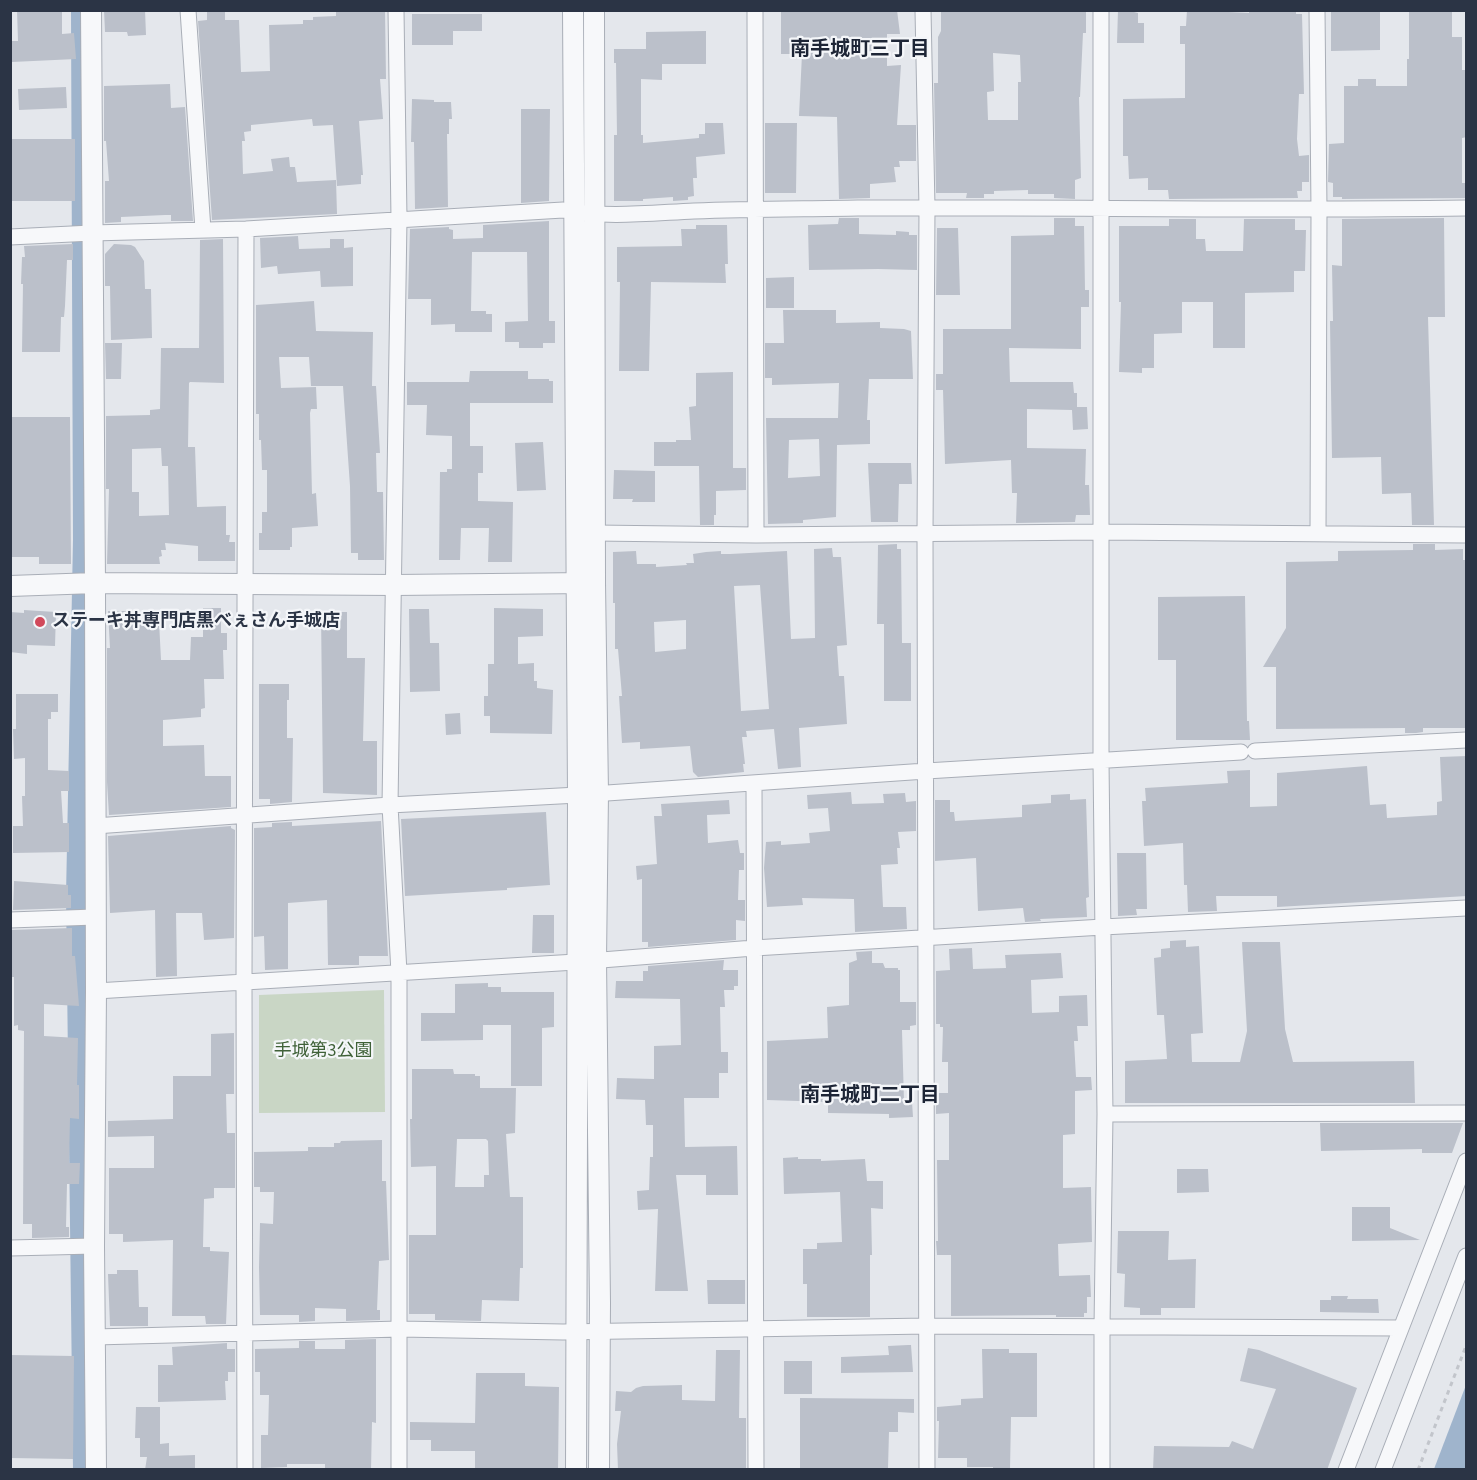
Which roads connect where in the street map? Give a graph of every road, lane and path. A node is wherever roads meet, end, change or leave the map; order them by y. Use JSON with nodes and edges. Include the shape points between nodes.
{"nodes":[{"id":1,"x":91,"y":10,"type":"edge"},
{"id":2,"x":188,"y":10,"type":"edge"},
{"id":3,"x":396,"y":10,"type":"edge"},
{"id":4,"x":573,"y":10,"type":"edge"},
{"id":5,"x":594,"y":10,"type":"edge"},
{"id":6,"x":755,"y":10,"type":"edge"},
{"id":7,"x":923,"y":10,"type":"edge"},
{"id":8,"x":1101,"y":10,"type":"edge"},
{"id":9,"x":1317,"y":10,"type":"edge"},
{"id":10,"x":1102,"y":207,"type":"junction"},
{"id":11,"x":927,"y":208,"type":"junction"},
{"id":12,"x":1467,"y":208,"type":"edge"},
{"id":13,"x":755,"y":209,"type":"junction"},
{"id":14,"x":1319,"y":210,"type":"junction"},
{"id":15,"x":573,"y":212,"type":"junction"},
{"id":16,"x":594,"y":213,"type":"junction"},
{"id":17,"x":399,"y":219,"type":"junction"},
{"id":18,"x":246,"y":229,"type":"junction"},
{"id":19,"x":203,"y":230,"type":"junction"},
{"id":20,"x":92,"y":233,"type":"junction"},
{"id":21,"x":10,"y":237,"type":"edge"},
{"id":22,"x":1102,"y":532,"type":"junction"},
{"id":23,"x":595,"y":533,"type":"junction"},
{"id":24,"x":925,"y":533,"type":"junction"},
{"id":25,"x":1318,"y":534,"type":"junction"},
{"id":26,"x":756,"y":535,"type":"junction"},
{"id":27,"x":1467,"y":535,"type":"edge"},
{"id":28,"x":95,"y":583,"type":"junction"},
{"id":29,"x":575,"y":583,"type":"junction"},
{"id":30,"x":595,"y":583,"type":"junction"},
{"id":31,"x":246,"y":584,"type":"junction"},
{"id":32,"x":395,"y":585,"type":"junction"},
{"id":33,"x":10,"y":586,"type":"edge"},
{"id":34,"x":1467,"y":740,"type":"edge"},
{"id":35,"x":1101,"y":761,"type":"junction"},
{"id":36,"x":926,"y":771,"type":"junction"},
{"id":37,"x":754,"y":784,"type":"junction"},
{"id":38,"x":598,"y":794,"type":"junction"},
{"id":39,"x":578,"y":795,"type":"junction"},
{"id":40,"x":390,"y":805,"type":"junction"},
{"id":41,"x":245,"y":814,"type":"junction"},
{"id":42,"x":95,"y":826,"type":"junction"},
{"id":43,"x":1467,"y":908,"type":"edge"},
{"id":44,"x":95,"y":917,"type":"junction"},
{"id":45,"x":10,"y":920,"type":"edge"},
{"id":46,"x":1103,"y":927,"type":"junction"},
{"id":47,"x":926,"y":939,"type":"junction"},
{"id":48,"x":754,"y":948,"type":"junction"},
{"id":49,"x":596,"y":960,"type":"junction"},
{"id":50,"x":576,"y":962,"type":"junction"},
{"id":51,"x":399,"y":973,"type":"junction"},
{"id":52,"x":244,"y":982,"type":"junction"},
{"id":53,"x":96,"y":991,"type":"junction"},
{"id":54,"x":1467,"y":1113,"type":"edge"},
{"id":55,"x":1105,"y":1114,"type":"junction"},
{"id":56,"x":1467,"y":1161,"type":"edge"},
{"id":57,"x":94,"y":1246,"type":"junction"},
{"id":58,"x":10,"y":1248,"type":"edge"},
{"id":59,"x":1467,"y":1256,"type":"edge"},
{"id":60,"x":927,"y":1326,"type":"junction"},
{"id":61,"x":1101,"y":1327,"type":"junction"},
{"id":62,"x":1401,"y":1328,"type":"junction"},
{"id":63,"x":400,"y":1329,"type":"junction"},
{"id":64,"x":754,"y":1330,"type":"junction"},
{"id":65,"x":599,"y":1331,"type":"junction"},
{"id":66,"x":576,"y":1332,"type":"junction"},
{"id":67,"x":246,"y":1333,"type":"junction"},
{"id":68,"x":95,"y":1337,"type":"junction"},
{"id":69,"x":1467,"y":1347,"type":"edge"},
{"id":70,"x":96,"y":1470,"type":"edge"},
{"id":71,"x":245,"y":1470,"type":"edge"},
{"id":72,"x":399,"y":1470,"type":"edge"},
{"id":73,"x":576,"y":1470,"type":"edge"},
{"id":74,"x":599,"y":1470,"type":"edge"},
{"id":75,"x":756,"y":1470,"type":"edge"},
{"id":76,"x":927,"y":1470,"type":"edge"},
{"id":77,"x":1102,"y":1470,"type":"edge"},
{"id":78,"x":1346,"y":1470,"type":"edge"},
{"id":79,"x":1383,"y":1470,"type":"edge"},
{"id":80,"x":1418,"y":1470,"type":"edge"}],
"edges":[{"from":1,"to":20,"type":"street"},
{"from":2,"to":19,"type":"street"},
{"from":3,"to":17,"type":"street"},
{"from":4,"to":15,"type":"street"},
{"from":5,"to":16,"type":"street"},
{"from":6,"to":13,"type":"street"},
{"from":7,"to":11,"type":"street"},
{"from":8,"to":10,"type":"street"},
{"from":9,"to":14,"type":"street"},
{"from":10,"to":11,"type":"street"},
{"from":10,"to":14,"type":"street"},
{"from":10,"to":22,"type":"street"},
{"from":11,"to":13,"type":"street"},
{"from":11,"to":24,"type":"street"},
{"from":12,"to":14,"type":"street"},
{"from":13,"to":16,"type":"street"},
{"from":13,"to":26,"type":"street"},
{"from":14,"to":25,"type":"street"},
{"from":15,"to":16,"type":"street"},
{"from":15,"to":17,"type":"street"},
{"from":15,"to":29,"type":"street"},
{"from":16,"to":23,"type":"street"},
{"from":17,"to":18,"type":"street"},
{"from":17,"to":32,"type":"street"},
{"from":18,"to":19,"type":"street"},
{"from":18,"to":31,"type":"street"},
{"from":19,"to":20,"type":"street"},
{"from":20,"to":21,"type":"street"},
{"from":20,"to":28,"type":"street"},
{"from":22,"to":24,"type":"street"},
{"from":22,"to":25,"type":"street"},
{"from":22,"to":35,"type":"street"},
{"from":23,"to":26,"type":"street"},
{"from":23,"to":30,"type":"street"},
{"from":24,"to":26,"type":"street"},
{"from":24,"to":36,"type":"street"},
{"from":25,"to":27,"type":"street"},
{"from":28,"to":31,"type":"street"},
{"from":28,"to":33,"type":"street"},
{"from":28,"to":42,"type":"street"},
{"from":29,"to":30,"type":"street"},
{"from":29,"to":32,"type":"street"},
{"from":29,"to":39,"type":"street"},
{"from":30,"to":38,"type":"street"},
{"from":31,"to":32,"type":"street"},
{"from":31,"to":41,"type":"street"},
{"from":32,"to":40,"type":"street"},
{"from":34,"to":35,"type":"street"},
{"from":35,"to":36,"type":"street"},
{"from":35,"to":46,"type":"street"},
{"from":36,"to":37,"type":"street"},
{"from":36,"to":47,"type":"street"},
{"from":37,"to":38,"type":"street"},
{"from":37,"to":48,"type":"street"},
{"from":38,"to":39,"type":"street"},
{"from":38,"to":49,"type":"street"},
{"from":39,"to":40,"type":"street"},
{"from":39,"to":50,"type":"street"},
{"from":40,"to":41,"type":"street"},
{"from":40,"to":51,"type":"street"},
{"from":41,"to":42,"type":"street"},
{"from":41,"to":52,"type":"street"},
{"from":42,"to":44,"type":"street"},
{"from":43,"to":46,"type":"street"},
{"from":44,"to":45,"type":"street"},
{"from":44,"to":53,"type":"street"},
{"from":46,"to":47,"type":"street"},
{"from":46,"to":55,"type":"street"},
{"from":47,"to":48,"type":"street"},
{"from":47,"to":60,"type":"street"},
{"from":48,"to":49,"type":"street"},
{"from":48,"to":64,"type":"street"},
{"from":49,"to":50,"type":"street"},
{"from":49,"to":65,"type":"street"},
{"from":50,"to":51,"type":"street"},
{"from":50,"to":66,"type":"street"},
{"from":51,"to":52,"type":"street"},
{"from":51,"to":63,"type":"street"},
{"from":52,"to":53,"type":"street"},
{"from":52,"to":67,"type":"street"},
{"from":53,"to":57,"type":"street"},
{"from":54,"to":55,"type":"street"},
{"from":55,"to":61,"type":"street"},
{"from":56,"to":62,"type":"street"},
{"from":57,"to":58,"type":"street"},
{"from":57,"to":68,"type":"street"},
{"from":59,"to":79,"type":"street"},
{"from":60,"to":61,"type":"street"},
{"from":60,"to":64,"type":"street"},
{"from":60,"to":76,"type":"street"},
{"from":61,"to":62,"type":"street"},
{"from":61,"to":77,"type":"street"},
{"from":62,"to":78,"type":"street"},
{"from":63,"to":66,"type":"street"},
{"from":63,"to":67,"type":"street"},
{"from":63,"to":72,"type":"street"},
{"from":64,"to":65,"type":"street"},
{"from":64,"to":75,"type":"street"},
{"from":65,"to":66,"type":"street"},
{"from":65,"to":74,"type":"street"},
{"from":66,"to":73,"type":"street"},
{"from":67,"to":68,"type":"street"},
{"from":67,"to":71,"type":"street"},
{"from":68,"to":70,"type":"street"},
{"from":69,"to":80,"type":"path"}]}
